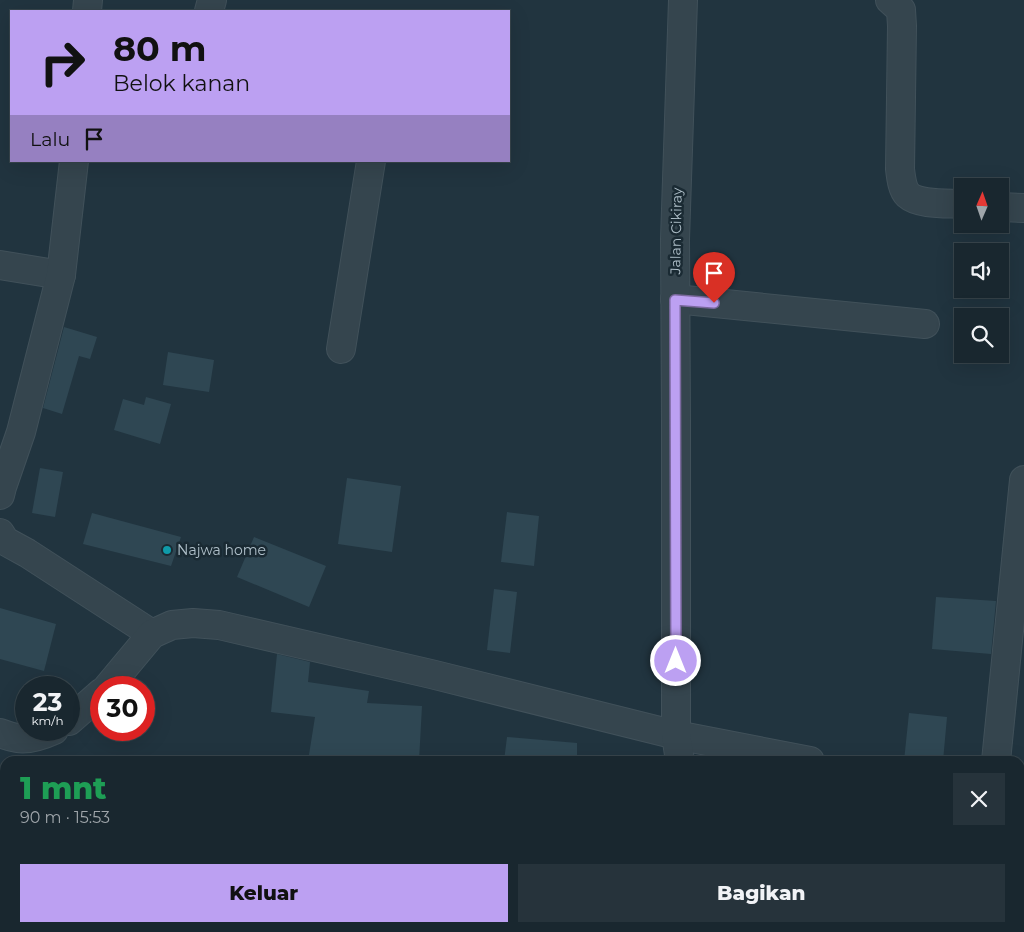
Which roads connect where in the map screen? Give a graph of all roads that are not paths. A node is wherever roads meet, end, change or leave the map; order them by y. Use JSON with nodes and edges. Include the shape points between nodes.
{"nodes":[{"id":1,"x":683,"y":0,"type":"edge"},
{"id":2,"x":890,"y":0,"type":"edge"},
{"id":3,"x":74,"y":162,"type":"edge"},
{"id":4,"x":371,"y":162,"type":"edge"},
{"id":5,"x":954,"y":204,"type":"edge"},
{"id":6,"x":1009,"y":207,"type":"edge"},
{"id":7,"x":1024,"y":208,"type":"edge"},
{"id":8,"x":0,"y":265,"type":"edge"},
{"id":9,"x":62,"y":274,"type":"junction"},
{"id":10,"x":675,"y":300,"type":"junction"},
{"id":11,"x":925,"y":324,"type":"dead end"},
{"id":12,"x":341,"y":349,"type":"dead end"},
{"id":13,"x":1024,"y":480,"type":"edge"},
{"id":14,"x":0,"y":495,"type":"edge"},
{"id":15,"x":0,"y":533,"type":"edge"},
{"id":16,"x":152,"y":634,"type":"junction"},
{"id":17,"x":117,"y":676,"type":"edge"},
{"id":18,"x":90,"y":703,"type":"edge"},
{"id":19,"x":80,"y":711,"type":"edge"},
{"id":20,"x":0,"y":733,"type":"edge"},
{"id":21,"x":15,"y":737,"type":"edge"},
{"id":22,"x":678,"y":748,"type":"edge"},
{"id":23,"x":759,"y":756,"type":"edge"},
{"id":24,"x":996,"y":756,"type":"edge"}],
"edges":[{"from":1,"to":10,"type":"street","name":"Jalan Cikiray","via":[[674,239]]},
{"from":2,"to":5,"type":"street","via":[[901,10],[902,183],[908,194],[922,202]]},
{"from":3,"to":9,"type":"street"},
{"from":4,"to":12,"type":"street"},
{"from":6,"to":7,"type":"street"},
{"from":8,"to":9,"type":"street"},
{"from":9,"to":14,"type":"street","via":[[21,432]]},
{"from":10,"to":11,"type":"street"},
{"from":10,"to":22,"type":"street","name":"Jalan Cikiray"},
{"from":13,"to":24,"type":"street"},
{"from":15,"to":16,"type":"street","via":[[5,541]]},
{"from":16,"to":17,"type":"street"},
{"from":16,"to":22,"type":"street","via":[[172,625],[219,625],[431,674]]},
{"from":18,"to":19,"type":"street"},
{"from":20,"to":21,"type":"street"},
{"from":22,"to":23,"type":"street"}]}
